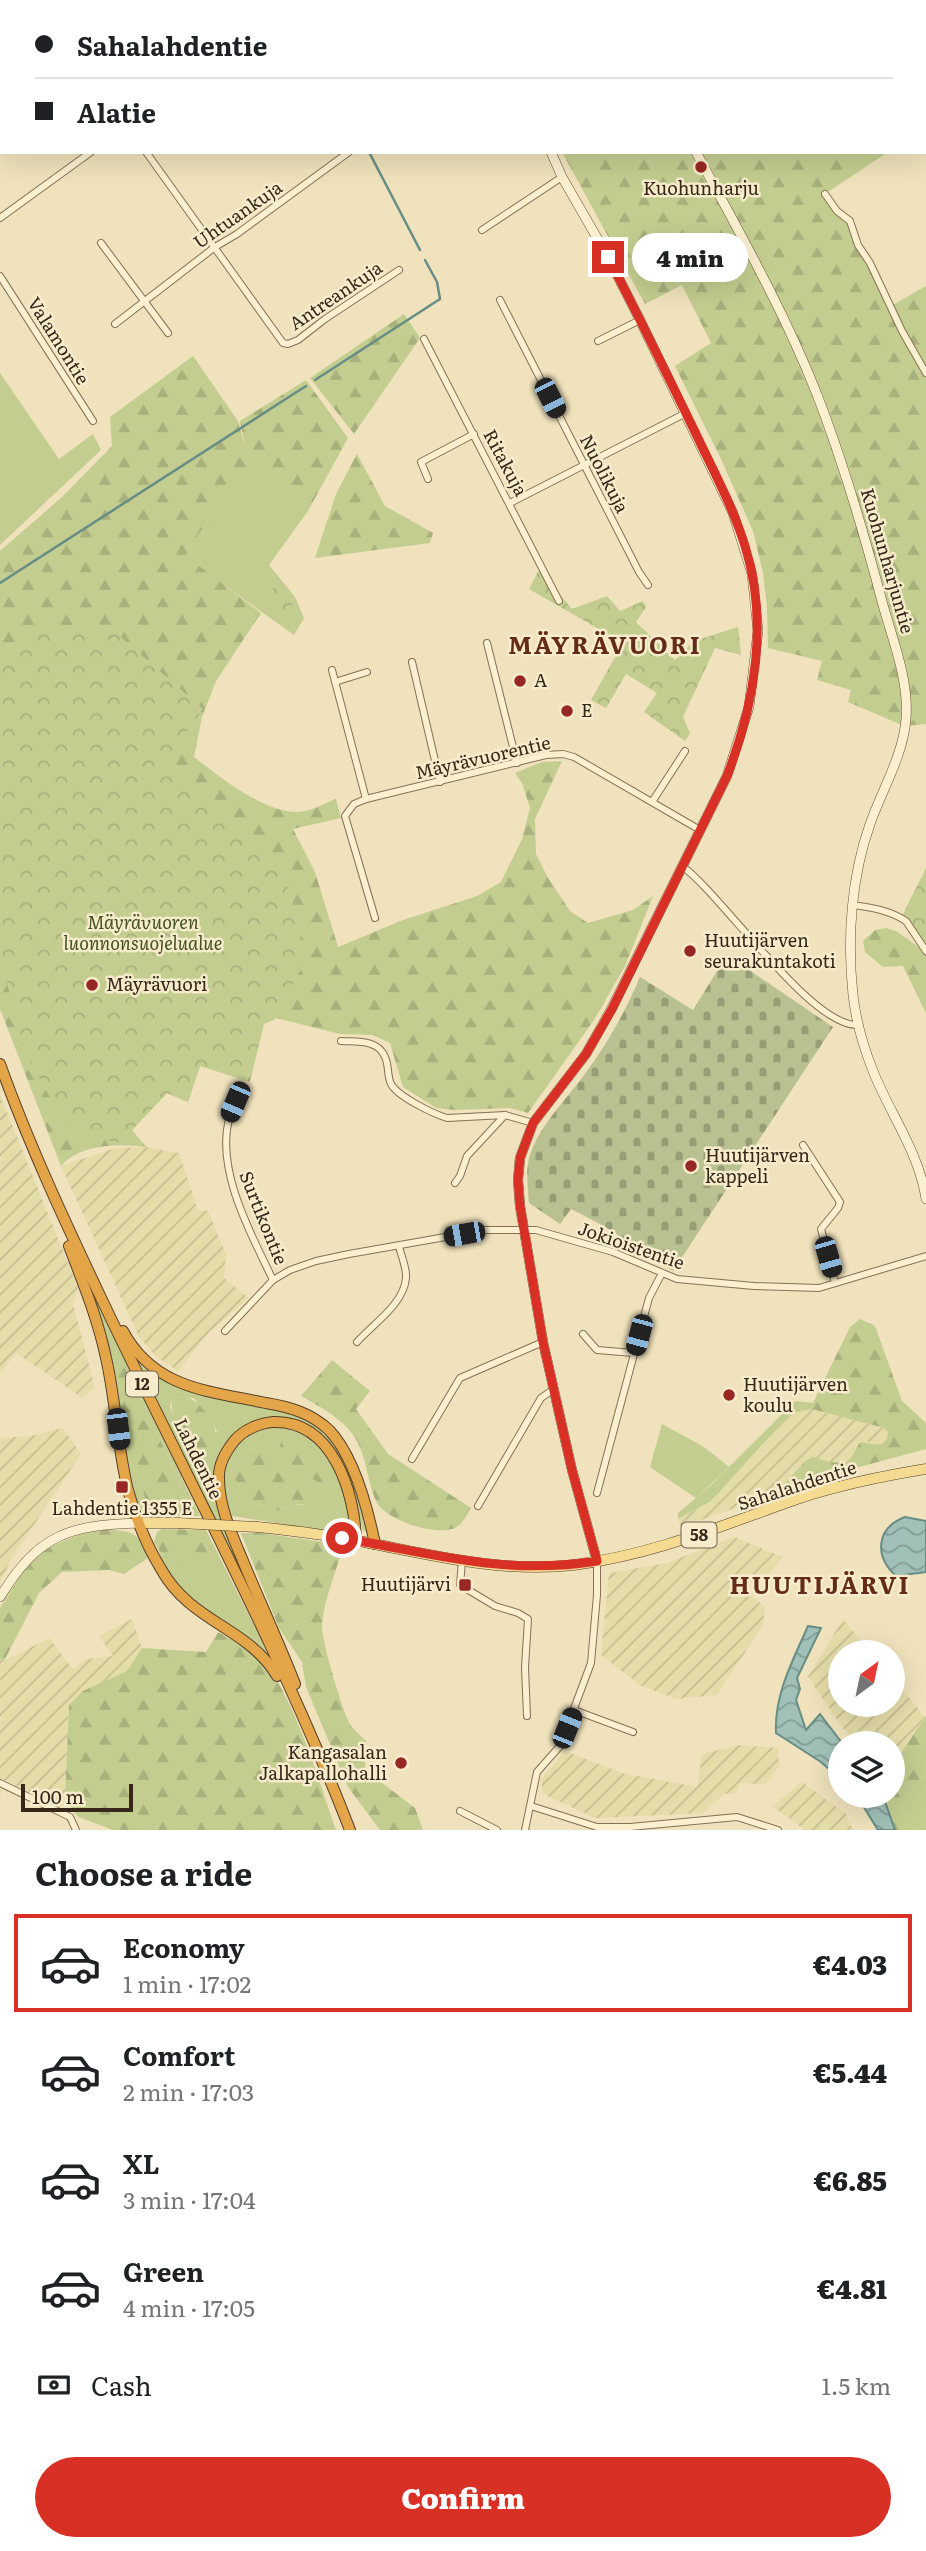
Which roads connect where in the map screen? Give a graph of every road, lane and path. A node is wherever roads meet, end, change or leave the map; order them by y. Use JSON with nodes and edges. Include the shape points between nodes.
{"nodes":[{"id":1,"x":88,"y":154,"type":"edge"},
{"id":2,"x":147,"y":154,"type":"edge"},
{"id":3,"x":346,"y":154,"type":"edge"},
{"id":4,"x":552,"y":154,"type":"edge"},
{"id":5,"x":697,"y":154,"type":"edge"},
{"id":6,"x":562,"y":177,"type":"junction"},
{"id":7,"x":825,"y":194,"type":"dead end"},
{"id":8,"x":0,"y":218,"type":"edge"},
{"id":9,"x":482,"y":230,"type":"dead end"},
{"id":10,"x":101,"y":243,"type":"dead end"},
{"id":11,"x":215,"y":247,"type":"junction"},
{"id":12,"x":399,"y":270,"type":"dead end"},
{"id":13,"x":0,"y":276,"type":"edge"},
{"id":14,"x":500,"y":300,"type":"dead end"},
{"id":15,"x":144,"y":302,"type":"junction"},
{"id":16,"x":640,"y":320,"type":"junction"},
{"id":17,"x":115,"y":324,"type":"dead end"},
{"id":18,"x":168,"y":334,"type":"dead end"},
{"id":19,"x":424,"y":339,"type":"dead end"},
{"id":20,"x":598,"y":341,"type":"dead end"},
{"id":21,"x":926,"y":373,"type":"edge"},
{"id":22,"x":686,"y":413,"type":"junction"},
{"id":23,"x":93,"y":421,"type":"dead end"},
{"id":24,"x":474,"y":434,"type":"junction"},
{"id":25,"x":584,"y":467,"type":"junction"},
{"id":26,"x":428,"y":479,"type":"dead end"},
{"id":27,"x":510,"y":503,"type":"junction"},
{"id":28,"x":648,"y":585,"type":"dead end"},
{"id":29,"x":559,"y":601,"type":"dead end"},
{"id":30,"x":487,"y":643,"type":"dead end"},
{"id":31,"x":412,"y":662,"type":"dead end"},
{"id":32,"x":331,"y":670,"type":"dead end"},
{"id":33,"x":367,"y":672,"type":"dead end"},
{"id":34,"x":335,"y":682,"type":"junction"},
{"id":35,"x":685,"y":751,"type":"dead end"},
{"id":36,"x":517,"y":763,"type":"junction"},
{"id":37,"x":440,"y":782,"type":"junction"},
{"id":38,"x":366,"y":799,"type":"junction"},
{"id":39,"x":652,"y":802,"type":"junction"},
{"id":40,"x":700,"y":830,"type":"junction"},
{"id":41,"x":682,"y":866,"type":"junction"},
{"id":42,"x":853,"y":905,"type":"junction"},
{"id":43,"x":375,"y":918,"type":"dead end"},
{"id":44,"x":926,"y":951,"type":"edge"},
{"id":45,"x":858,"y":1025,"type":"junction"},
{"id":46,"x":341,"y":1041,"type":"dead end"},
{"id":47,"x":0,"y":1064,"type":"edge"},
{"id":48,"x":242,"y":1086,"type":"dead end"},
{"id":49,"x":505,"y":1115,"type":"junction"},
{"id":50,"x":533,"y":1123,"type":"junction"},
{"id":51,"x":803,"y":1145,"type":"dead end"},
{"id":52,"x":922,"y":1166,"type":"edge"},
{"id":53,"x":455,"y":1183,"type":"dead end"},
{"id":54,"x":48,"y":1184,"type":"junction"},
{"id":55,"x":926,"y":1199,"type":"edge"},
{"id":56,"x":525,"y":1229,"type":"junction"},
{"id":57,"x":72,"y":1237,"type":"junction"},
{"id":58,"x":398,"y":1246,"type":"junction"},
{"id":59,"x":926,"y":1256,"type":"edge"},
{"id":60,"x":662,"y":1275,"type":"junction"},
{"id":61,"x":273,"y":1280,"type":"junction"},
{"id":62,"x":835,"y":1283,"type":"junction"},
{"id":63,"x":225,"y":1331,"type":"dead end"},
{"id":64,"x":583,"y":1334,"type":"dead end"},
{"id":65,"x":357,"y":1342,"type":"dead end"},
{"id":66,"x":543,"y":1342,"type":"junction"},
{"id":67,"x":634,"y":1353,"type":"junction"},
{"id":68,"x":554,"y":1389,"type":"junction"},
{"id":69,"x":412,"y":1459,"type":"dead end"},
{"id":70,"x":926,"y":1469,"type":"edge"},
{"id":71,"x":597,"y":1493,"type":"dead end"},
{"id":72,"x":478,"y":1506,"type":"dead end"},
{"id":73,"x":141,"y":1523,"type":"junction"},
{"id":74,"x":356,"y":1541,"type":"junction"},
{"id":75,"x":375,"y":1544,"type":"junction"},
{"id":76,"x":462,"y":1561,"type":"junction"},
{"id":77,"x":597,"y":1561,"type":"junction"},
{"id":78,"x":0,"y":1597,"type":"edge"},
{"id":79,"x":574,"y":1710,"type":"junction"},
{"id":80,"x":527,"y":1716,"type":"dead end"},
{"id":81,"x":634,"y":1732,"type":"dead end"},
{"id":82,"x":323,"y":1762,"type":"junction"},
{"id":83,"x":330,"y":1779,"type":"junction"},
{"id":84,"x":0,"y":1783,"type":"edge"},
{"id":85,"x":531,"y":1806,"type":"junction"},
{"id":86,"x":460,"y":1811,"type":"dead end"},
{"id":87,"x":76,"y":1830,"type":"edge"},
{"id":88,"x":350,"y":1830,"type":"edge"},
{"id":89,"x":497,"y":1830,"type":"edge"},
{"id":90,"x":525,"y":1830,"type":"edge"},
{"id":91,"x":778,"y":1830,"type":"edge"}],
"edges":[{"from":1,"to":8,"type":"street"},
{"from":2,"to":11,"type":"street"},
{"from":3,"to":11,"type":"street","name":"Uhtuankuja"},
{"from":4,"to":6,"type":"street"},
{"from":5,"to":42,"type":"street","name":"Kuohunharjuntie","via":[[815,390],[847,480],[900,664],[906,709],[901,745],[861,849]]},
{"from":6,"to":9,"type":"street"},
{"from":6,"to":16,"type":"street"},
{"from":7,"to":21,"type":"street","via":[[850,221],[858,245]]},
{"from":10,"to":15,"type":"street"},
{"from":11,"to":12,"type":"street","name":"Antreankuja","via":[[288,344]]},
{"from":11,"to":15,"type":"street","name":"Uhtuankuja"},
{"from":13,"to":23,"type":"street","name":"Valamontie"},
{"from":14,"to":25,"type":"street","name":"Nuolikuja"},
{"from":15,"to":17,"type":"street","name":"Uhtuankuja"},
{"from":15,"to":18,"type":"street"},
{"from":16,"to":20,"type":"street"},
{"from":16,"to":22,"type":"street"},
{"from":19,"to":24,"type":"street","name":"Ritakuja"},
{"from":22,"to":25,"type":"street"},
{"from":22,"to":40,"type":"street","via":[[745,547],[758,632],[749,707],[737,751]]},
{"from":24,"to":26,"type":"street","via":[[421,462]]},
{"from":24,"to":27,"type":"street","name":"Ritakuja"},
{"from":25,"to":27,"type":"street"},
{"from":25,"to":28,"type":"street","name":"Nuolikuja"},
{"from":27,"to":29,"type":"street","name":"Ritakuja"},
{"from":30,"to":36,"type":"street"},
{"from":31,"to":37,"type":"street"},
{"from":32,"to":34,"type":"street"},
{"from":33,"to":34,"type":"street"},
{"from":34,"to":38,"type":"street"},
{"from":35,"to":39,"type":"street"},
{"from":36,"to":37,"type":"street","name":"Mäyrävuorentie"},
{"from":36,"to":39,"type":"street","name":"Mäyrävuorentie","via":[[563,754],[574,757]]},
{"from":37,"to":38,"type":"street","name":"Mäyrävuorentie"},
{"from":38,"to":43,"type":"street","name":"Mäyrävuorentie","via":[[354,804],[345,816]]},
{"from":39,"to":40,"type":"street","name":"Mäyrävuorentie"},
{"from":40,"to":41,"type":"street"},
{"from":41,"to":45,"type":"street","via":[[809,997],[842,1023]]},
{"from":41,"to":50,"type":"street","via":[[597,1037]]},
{"from":42,"to":44,"type":"street","via":[[886,910],[906,921]]},
{"from":42,"to":45,"type":"street","name":"Kuohunharjuntie","via":[[851,958]]},
{"from":45,"to":52,"type":"street","name":"Kuohunharjuntie","via":[[873,1072]]},
{"from":46,"to":49,"type":"street","via":[[378,1047],[385,1055],[391,1084],[439,1116]]},
{"from":47,"to":54,"type":"highway","name":"Lahdentie","number":"12"},
{"from":48,"to":61,"type":"street","name":"Surtikontie","via":[[229,1118],[228,1171]]},
{"from":49,"to":50,"type":"street"},
{"from":49,"to":53,"type":"street","via":[[467,1156]]},
{"from":50,"to":56,"type":"street","via":[[520,1158],[518,1180]]},
{"from":51,"to":62,"type":"street","via":[[840,1202],[821,1229]]},
{"from":52,"to":55,"type":"street","name":"Kuohunharjuntie"},
{"from":54,"to":57,"type":"highway","name":"Lahdentie","number":"12"},
{"from":54,"to":73,"type":"highway","via":[[103,1345],[126,1480]]},
{"from":56,"to":58,"type":"street","name":"Jokioistentie","via":[[485,1230]]},
{"from":56,"to":60,"type":"street","name":"Jokioistentie","via":[[613,1252]]},
{"from":56,"to":66,"type":"street"},
{"from":57,"to":75,"type":"highway","via":[[142,1359],[185,1385],[301,1411],[330,1431],[354,1474]]},
{"from":57,"to":82,"type":"highway","name":"Lahdentie","number":"12"},
{"from":58,"to":61,"type":"street","name":"Jokioistentie","via":[[316,1261]]},
{"from":58,"to":65,"type":"street","via":[[407,1277],[403,1289]]},
{"from":59,"to":62,"type":"street","name":"Jokioistentie"},
{"from":60,"to":62,"type":"street","name":"Jokioistentie","via":[[699,1283],[807,1289]]},
{"from":60,"to":67,"type":"street","via":[[649,1298]]},
{"from":61,"to":63,"type":"street","name":"Jokioistentie"},
{"from":64,"to":67,"type":"street","via":[[597,1350]]},
{"from":66,"to":68,"type":"street"},
{"from":66,"to":69,"type":"street","via":[[460,1378]]},
{"from":67,"to":71,"type":"street"},
{"from":68,"to":72,"type":"street","via":[[541,1398]]},
{"from":68,"to":77,"type":"street"},
{"from":70,"to":77,"type":"main road","name":"Sahalahdentie","number":"58","via":[[843,1486],[661,1548]]},
{"from":73,"to":74,"type":"main road","name":"Sahalahdentie","number":"58","bridge":true,"via":[[258,1527]]},
{"from":73,"to":78,"type":"street","via":[[78,1529],[47,1542],[21,1565]]},
{"from":73,"to":82,"type":"highway","via":[[173,1588],[197,1611],[268,1661]]},
{"from":74,"to":75,"type":"main road","name":"Sahalahdentie","number":"58"},
{"from":74,"to":83,"type":"highway","via":[[349,1490],[332,1455],[314,1436],[296,1426],[268,1423],[246,1431],[224,1455],[219,1471],[222,1506]]},
{"from":75,"to":76,"type":"main road","name":"Sahalahdentie","number":"58"},
{"from":76,"to":77,"type":"main road","name":"Sahalahdentie","number":"58","via":[[544,1567]]},
{"from":76,"to":80,"type":"street","via":[[460,1586],[528,1619]]},
{"from":77,"to":79,"type":"street","via":[[591,1663]]},
{"from":79,"to":81,"type":"street"},
{"from":79,"to":85,"type":"street","via":[[560,1746],[537,1772]]},
{"from":82,"to":83,"type":"highway","name":"Lahdentie","number":"12"},
{"from":83,"to":88,"type":"highway","name":"Lahdentie","number":"12"},
{"from":84,"to":87,"type":"street","via":[[70,1817]]},
{"from":85,"to":90,"type":"street"},
{"from":85,"to":91,"type":"street","via":[[597,1826],[737,1817]]},
{"from":86,"to":89,"type":"street"}]}
